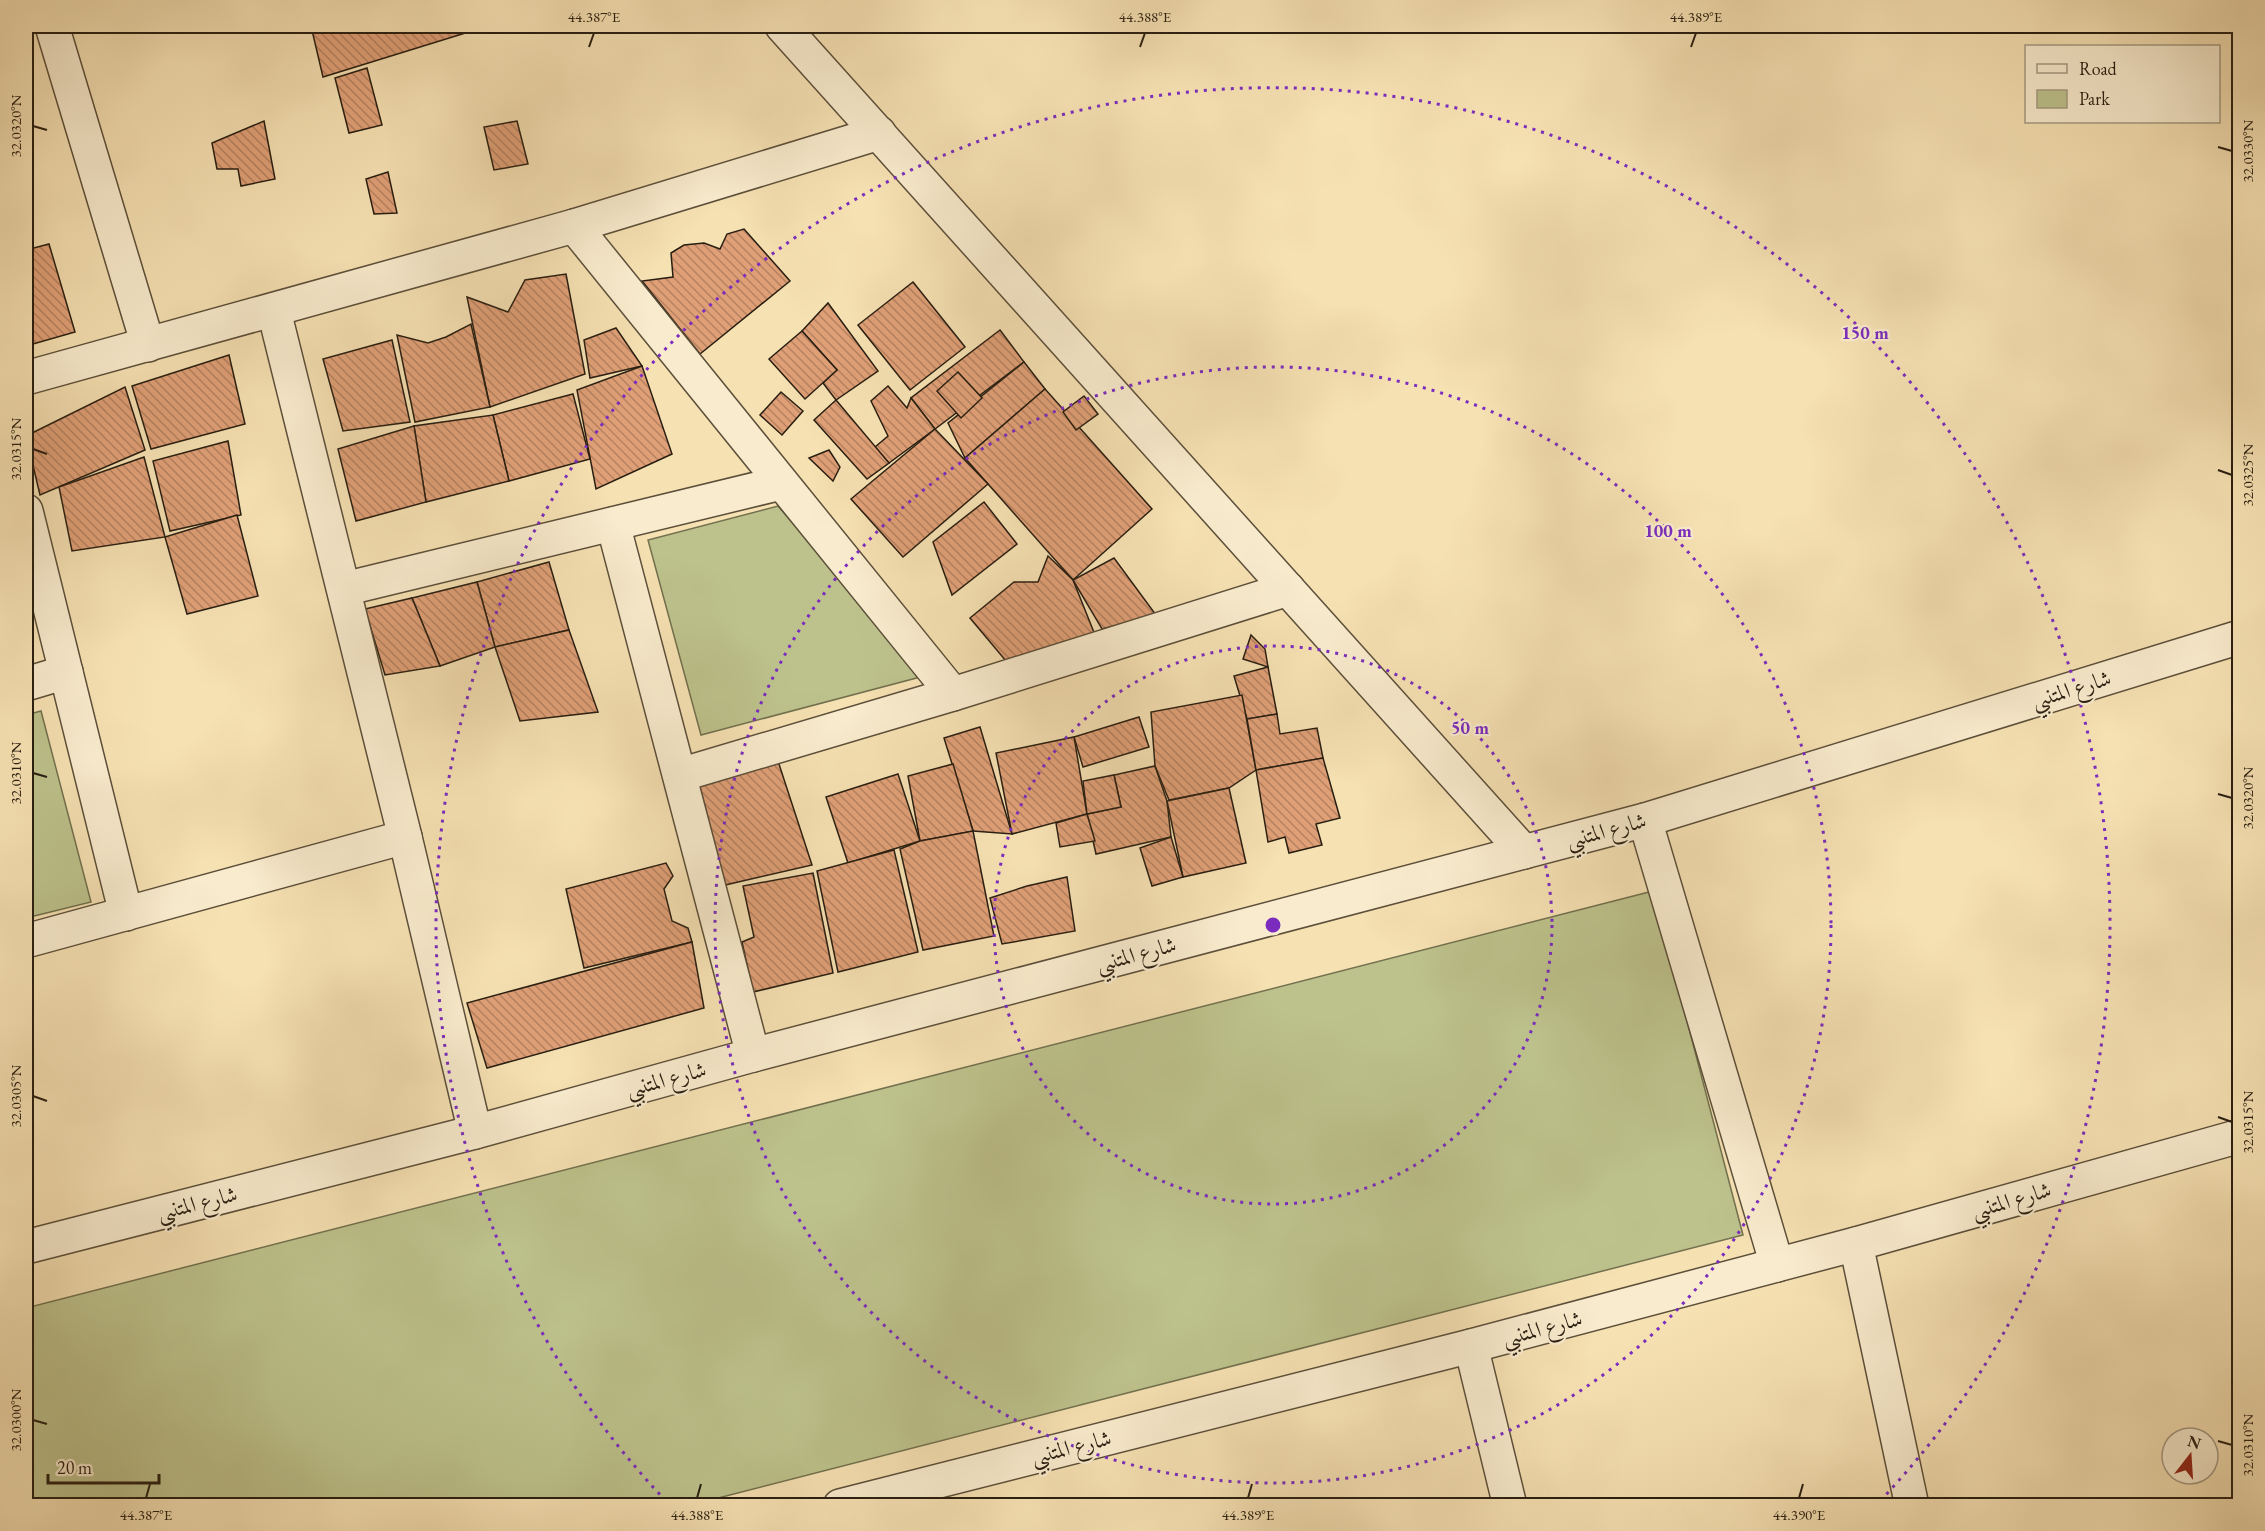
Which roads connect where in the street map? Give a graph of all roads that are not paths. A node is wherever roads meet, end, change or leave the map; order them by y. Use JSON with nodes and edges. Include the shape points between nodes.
{"nodes":[{"id":1,"x":52,"y":26,"type":"edge"},
{"id":2,"x":782,"y":26,"type":"edge"},
{"id":3,"x":879,"y":134,"type":"junction"},
{"id":4,"x":574,"y":226,"type":"junction"},
{"id":5,"x":274,"y":311,"type":"junction"},
{"id":6,"x":148,"y":345,"type":"junction"},
{"id":7,"x":26,"y":378,"type":"edge"},
{"id":8,"x":781,"y":483,"type":"junction"},
{"id":9,"x":26,"y":511,"type":"edge"},
{"id":10,"x":613,"y":524,"type":"junction"},
{"id":11,"x":344,"y":589,"type":"junction"},
{"id":12,"x":1288,"y":589,"type":"junction"},
{"id":13,"x":2240,"y":637,"type":"edge"},
{"id":14,"x":66,"y":672,"type":"junction"},
{"id":15,"x":26,"y":684,"type":"edge"},
{"id":16,"x":953,"y":694,"type":"junction"},
{"id":17,"x":680,"y":775,"type":"junction"},
{"id":18,"x":1645,"y":820,"type":"junction"},
{"id":19,"x":405,"y":837,"type":"junction"},
{"id":20,"x":1524,"y":852,"type":"junction"},
{"id":21,"x":126,"y":914,"type":"junction"},
{"id":22,"x":26,"y":942,"type":"edge"},
{"id":23,"x":753,"y":1055,"type":"junction"},
{"id":24,"x":475,"y":1132,"type":"junction"},
{"id":25,"x":2240,"y":1136,"type":"edge"},
{"id":26,"x":1857,"y":1244,"type":"junction"},
{"id":27,"x":26,"y":1247,"type":"edge"},
{"id":28,"x":1777,"y":1265,"type":"junction"},
{"id":29,"x":1471,"y":1346,"type":"junction"},
{"id":30,"x":840,"y":1506,"type":"edge"},
{"id":31,"x":1510,"y":1506,"type":"edge"},
{"id":32,"x":1912,"y":1506,"type":"edge"}],
"edges":[{"from":1,"to":6,"type":"street"},
{"from":2,"to":3,"type":"street"},
{"from":3,"to":4,"type":"street"},
{"from":3,"to":12,"type":"street"},
{"from":4,"to":5,"type":"street"},
{"from":4,"to":8,"type":"street"},
{"from":5,"to":6,"type":"street"},
{"from":5,"to":11,"type":"street"},
{"from":6,"to":7,"type":"street"},
{"from":8,"to":10,"type":"street"},
{"from":8,"to":16,"type":"street"},
{"from":9,"to":14,"type":"street"},
{"from":10,"to":11,"type":"street"},
{"from":10,"to":17,"type":"street"},
{"from":11,"to":19,"type":"street"},
{"from":12,"to":16,"type":"street"},
{"from":12,"to":20,"type":"street"},
{"from":13,"to":18,"type":"street","name":"شارع المتنبي"},
{"from":14,"to":15,"type":"street"},
{"from":14,"to":21,"type":"street"},
{"from":16,"to":17,"type":"street"},
{"from":17,"to":23,"type":"street"},
{"from":18,"to":20,"type":"street","name":"شارع المتنبي"},
{"from":18,"to":28,"type":"street"},
{"from":19,"to":21,"type":"street"},
{"from":19,"to":24,"type":"street"},
{"from":20,"to":23,"type":"street","name":"شارع المتنبي"},
{"from":21,"to":22,"type":"street"},
{"from":23,"to":24,"type":"street","name":"شارع المتنبي"},
{"from":24,"to":27,"type":"street","name":"شارع المتنبي"},
{"from":25,"to":26,"type":"street","name":"شارع المتنبي"},
{"from":26,"to":28,"type":"street","name":"شارع المتنبي"},
{"from":26,"to":32,"type":"street"},
{"from":28,"to":29,"type":"street","name":"شارع المتنبي"},
{"from":29,"to":30,"type":"street","name":"شارع المتنبي"},
{"from":29,"to":31,"type":"street"}]}
